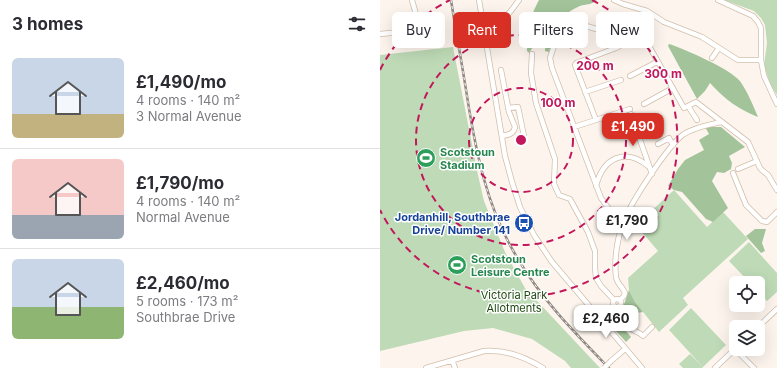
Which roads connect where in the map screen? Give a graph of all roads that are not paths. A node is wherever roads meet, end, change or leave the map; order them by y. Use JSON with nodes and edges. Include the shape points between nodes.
{"nodes":[{"id":1,"x":412,"y":0,"type":"edge"},
{"id":2,"x":479,"y":0,"type":"edge"},
{"id":3,"x":519,"y":0,"type":"edge"},
{"id":4,"x":718,"y":0,"type":"edge"},
{"id":5,"x":616,"y":1,"type":"edge"},
{"id":6,"x":614,"y":7,"type":"dead end"},
{"id":7,"x":415,"y":12,"type":"edge"},
{"id":8,"x":481,"y":12,"type":"edge"},
{"id":9,"x":510,"y":12,"type":"edge"},
{"id":10,"x":596,"y":29,"type":"edge"},
{"id":11,"x":392,"y":33,"type":"edge"},
{"id":12,"x":380,"y":34,"type":"edge"},
{"id":13,"x":487,"y":48,"type":"edge"},
{"id":14,"x":616,"y":48,"type":"edge"},
{"id":15,"x":650,"y":48,"type":"edge"},
{"id":16,"x":719,"y":48,"type":"junction"},
{"id":17,"x":532,"y":54,"type":"dead end"},
{"id":18,"x":712,"y":58,"type":"dead end"},
{"id":19,"x":761,"y":60,"type":"junction"},
{"id":20,"x":657,"y":62,"type":"junction"},
{"id":21,"x":500,"y":70,"type":"dead end"},
{"id":22,"x":630,"y":76,"type":"dead end"},
{"id":23,"x":621,"y":80,"type":"dead end"},
{"id":24,"x":673,"y":88,"type":"junction"},
{"id":25,"x":585,"y":92,"type":"junction"},
{"id":26,"x":644,"y":104,"type":"dead end"},
{"id":27,"x":777,"y":104,"type":"edge"},
{"id":28,"x":688,"y":106,"type":"junction"},
{"id":29,"x":508,"y":108,"type":"junction"},
{"id":30,"x":630,"y":109,"type":"dead end"},
{"id":31,"x":631,"y":114,"type":"dead end"},
{"id":32,"x":596,"y":120,"type":"junction"},
{"id":33,"x":697,"y":120,"type":"dead end"},
{"id":34,"x":721,"y":122,"type":"junction"},
{"id":35,"x":574,"y":127,"type":"junction"},
{"id":36,"x":502,"y":136,"type":"junction"},
{"id":37,"x":524,"y":136,"type":"dead end"},
{"id":38,"x":658,"y":144,"type":"dead end"},
{"id":39,"x":673,"y":145,"type":"junction"},
{"id":40,"x":757,"y":161,"type":"junction"},
{"id":41,"x":648,"y":166,"type":"junction"},
{"id":42,"x":738,"y":169,"type":"dead end"},
{"id":43,"x":733,"y":173,"type":"dead end"},
{"id":44,"x":652,"y":174,"type":"junction"},
{"id":45,"x":596,"y":186,"type":"junction"},
{"id":46,"x":776,"y":189,"type":"edge"},
{"id":47,"x":777,"y":212,"type":"edge"},
{"id":48,"x":622,"y":227,"type":"junction"},
{"id":49,"x":614,"y":300,"type":"junction"},
{"id":50,"x":620,"y":300,"type":"junction"},
{"id":51,"x":617,"y":306,"type":"junction"},
{"id":52,"x":777,"y":309,"type":"edge"},
{"id":53,"x":599,"y":319,"type":"junction"},
{"id":54,"x":765,"y":320,"type":"edge"},
{"id":55,"x":652,"y":328,"type":"dead end"},
{"id":56,"x":625,"y":348,"type":"junction"},
{"id":57,"x":729,"y":355,"type":"edge"},
{"id":58,"x":743,"y":356,"type":"edge"},
{"id":59,"x":452,"y":360,"type":"junction"},
{"id":60,"x":426,"y":368,"type":"edge"},
{"id":61,"x":455,"y":368,"type":"edge"},
{"id":62,"x":543,"y":368,"type":"edge"},
{"id":63,"x":604,"y":368,"type":"edge"},
{"id":64,"x":642,"y":368,"type":"edge"},
{"id":65,"x":715,"y":368,"type":"edge"},
{"id":66,"x":754,"y":368,"type":"edge"}],
"edges":[{"from":1,"to":7,"type":"street"},
{"from":2,"to":8,"type":"street"},
{"from":3,"to":9,"type":"street"},
{"from":4,"to":19,"type":"street","via":[[753,16],[758,22],[761,28]]},
{"from":5,"to":6,"type":"street"},
{"from":5,"to":16,"type":"street","via":[[647,10],[664,22]]},
{"from":10,"to":35,"type":"street","via":[[568,20],[562,22],[550,58]]},
{"from":11,"to":12,"type":"street"},
{"from":13,"to":36,"type":"street"},
{"from":14,"to":25,"type":"street","via":[[576,63]]},
{"from":15,"to":20,"type":"street"},
{"from":16,"to":18,"type":"street"},
{"from":16,"to":19,"type":"street","via":[[738,60]]},
{"from":17,"to":49,"type":"street","via":[[531,73],[536,103],[555,159],[554,184],[559,195],[570,199],[588,232],[595,251],[596,278]]},
{"from":19,"to":27,"type":"street","via":[[764,76]]},
{"from":20,"to":22,"type":"street"},
{"from":20,"to":24,"type":"street"},
{"from":21,"to":29,"type":"street"},
{"from":23,"to":25,"type":"street"},
{"from":24,"to":26,"type":"street"},
{"from":24,"to":28,"type":"street","via":[[684,108]]},
{"from":25,"to":32,"type":"street"},
{"from":28,"to":33,"type":"street"},
{"from":28,"to":34,"type":"street","via":[[696,102]]},
{"from":29,"to":36,"type":"street","via":[[515,129],[511,134]]},
{"from":29,"to":37,"type":"street","via":[[518,107]]},
{"from":30,"to":32,"type":"street"},
{"from":31,"to":41,"type":"street"},
{"from":32,"to":35,"type":"street"},
{"from":34,"to":39,"type":"street","via":[[684,134]]},
{"from":34,"to":40,"type":"street","via":[[748,142]]},
{"from":35,"to":45,"type":"street"},
{"from":36,"to":53,"type":"street","via":[[514,191],[534,235],[552,262]]},
{"from":38,"to":39,"type":"street","via":[[669,138]]},
{"from":39,"to":44,"type":"street"},
{"from":40,"to":42,"type":"street"},
{"from":40,"to":46,"type":"street"},
{"from":41,"to":44,"type":"street"},
{"from":41,"to":45,"type":"street","via":[[636,158],[619,158],[601,171]]},
{"from":43,"to":47,"type":"street","via":[[746,205],[762,221],[767,222]]},
{"from":44,"to":48,"type":"street","via":[[627,214]]},
{"from":45,"to":48,"type":"street","via":[[601,198]]},
{"from":48,"to":50,"type":"street","via":[[616,255],[616,277],[625,293]]},
{"from":49,"to":50,"type":"street"},
{"from":49,"to":51,"type":"street"},
{"from":50,"to":51,"type":"street","via":[[621,304]]},
{"from":51,"to":53,"type":"street"},
{"from":51,"to":55,"type":"street","via":[[630,329],[638,331],[643,336]]},
{"from":52,"to":54,"type":"street"},
{"from":53,"to":56,"type":"street"},
{"from":56,"to":63,"type":"street","bridge":true},
{"from":56,"to":64,"type":"street"},
{"from":57,"to":65,"type":"street"},
{"from":58,"to":66,"type":"street"},
{"from":59,"to":60,"type":"street"},
{"from":59,"to":61,"type":"street"},
{"from":59,"to":62,"type":"street","via":[[484,351],[499,351],[521,357]]}]}
